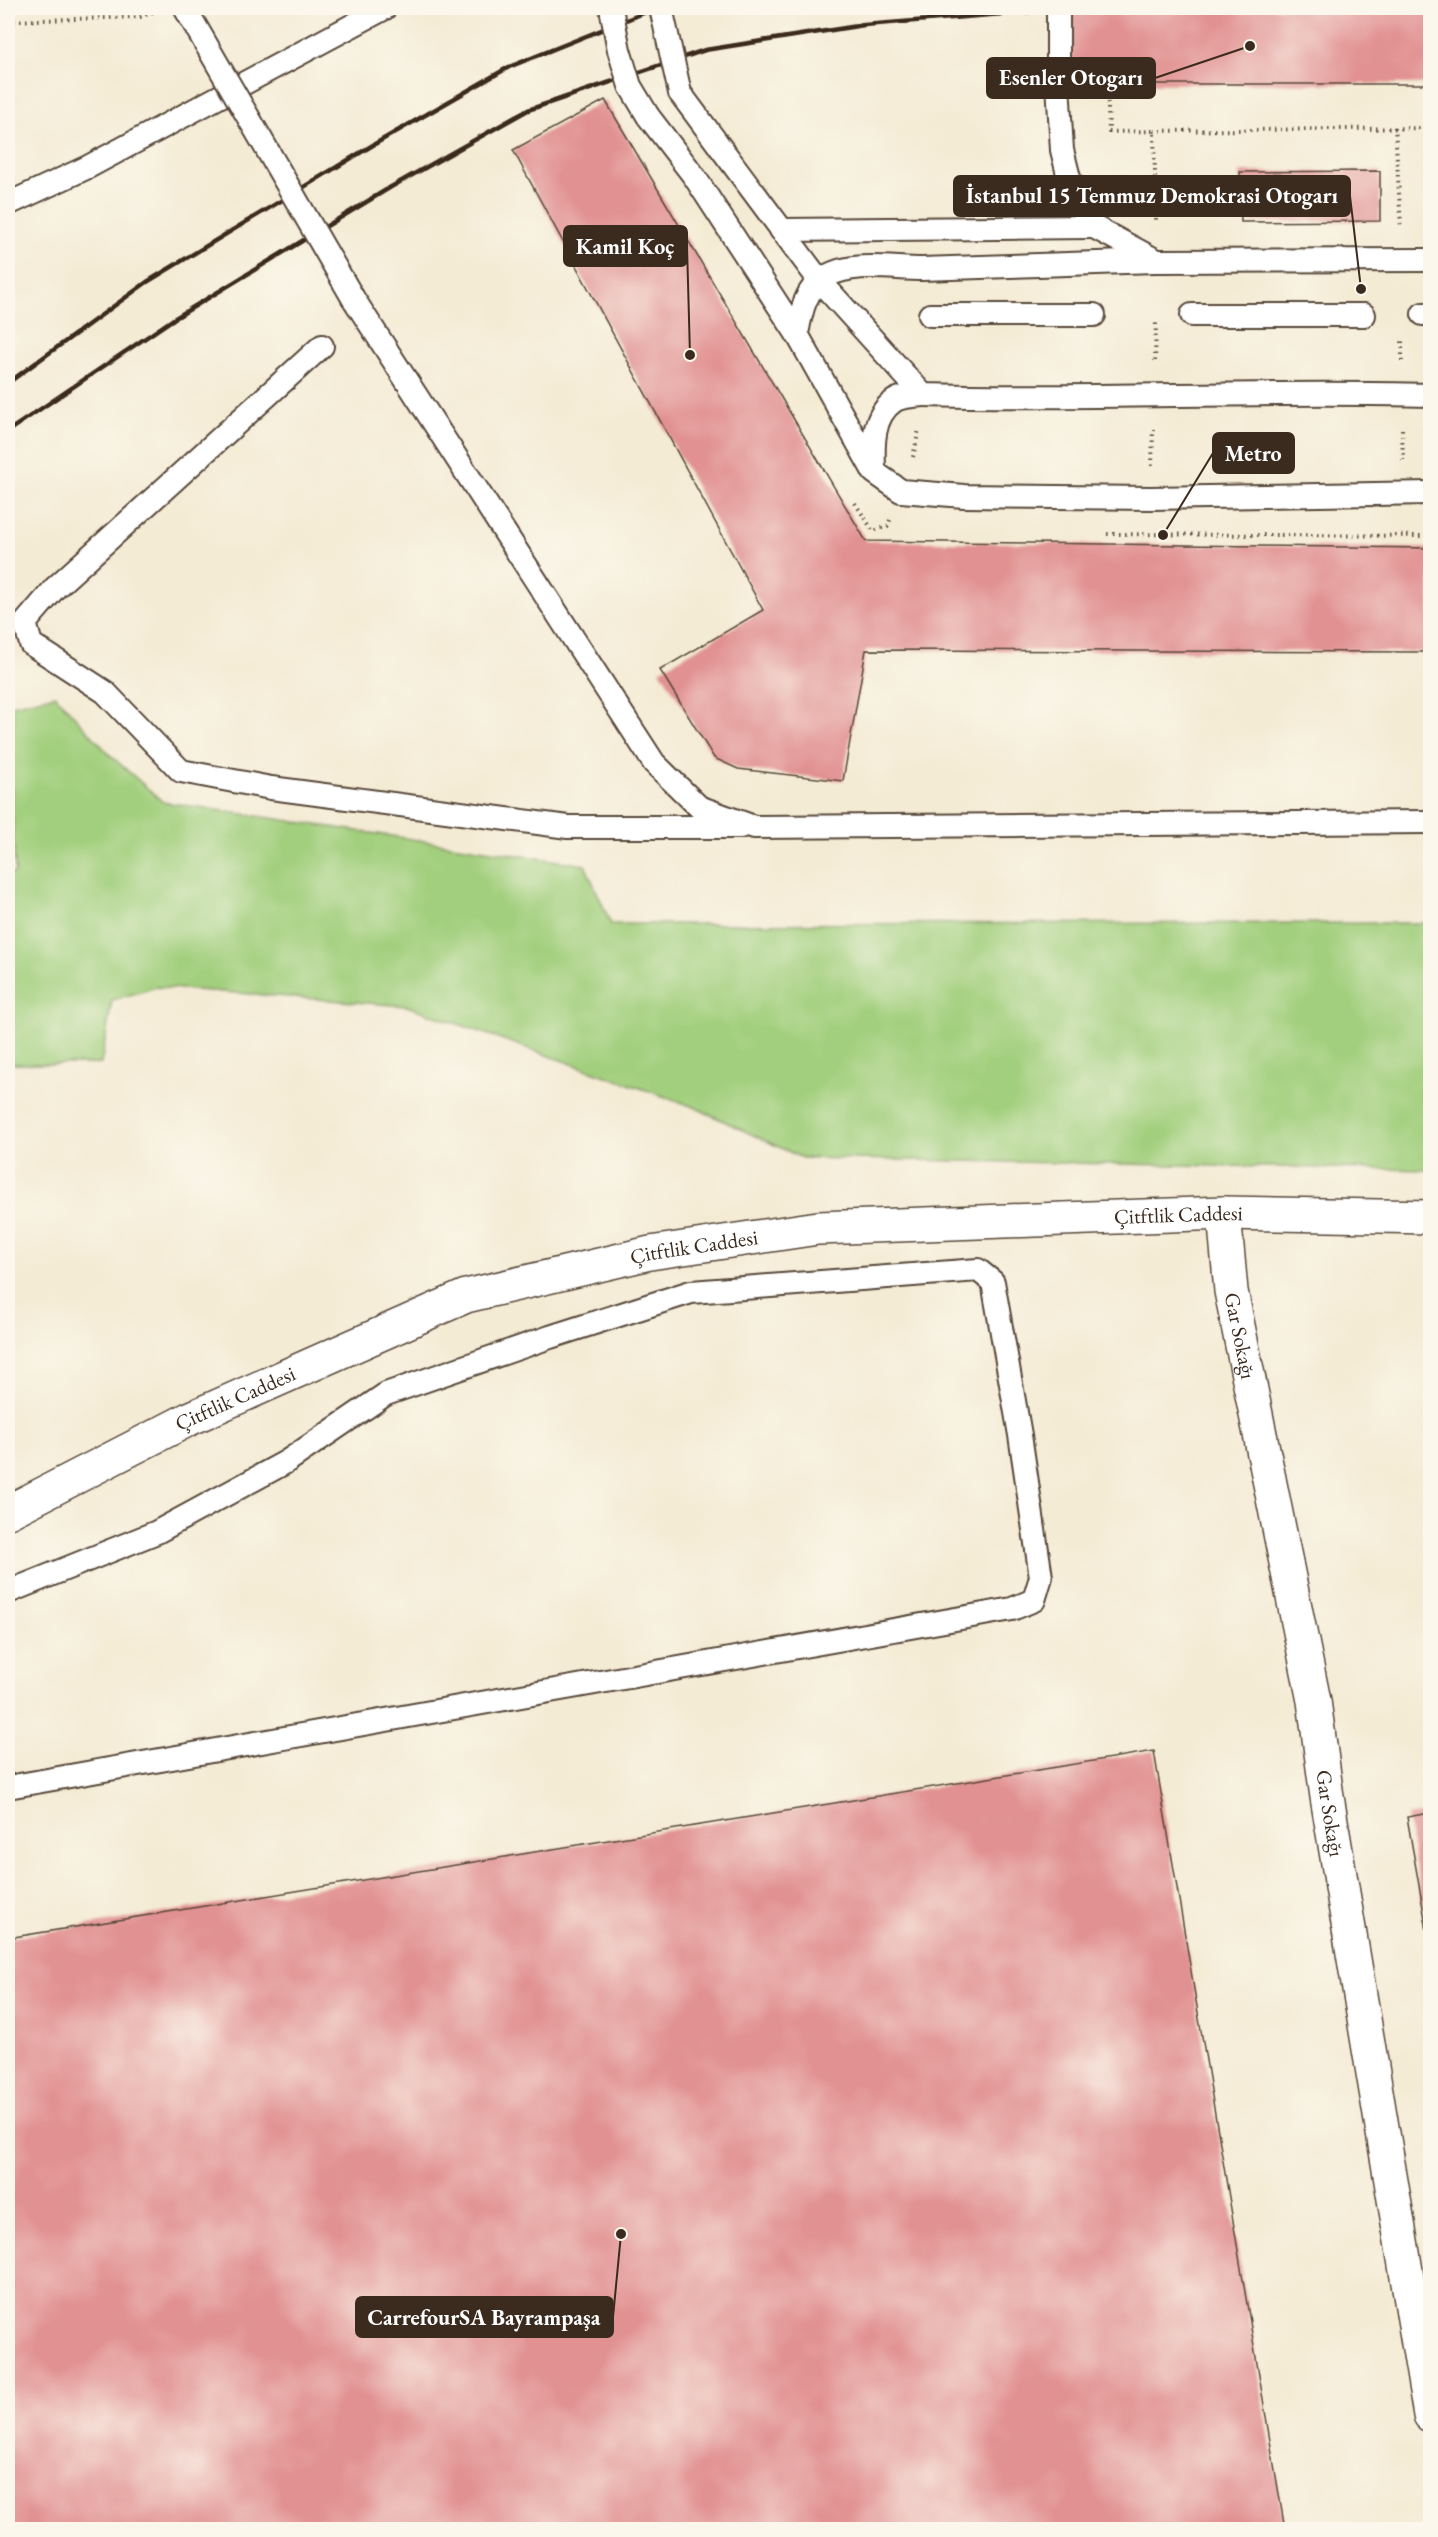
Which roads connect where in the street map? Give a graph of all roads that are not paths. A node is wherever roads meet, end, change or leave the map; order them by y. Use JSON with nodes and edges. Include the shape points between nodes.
{"nodes":[{"id":1,"x":185,"y":8,"type":"edge"},
{"id":2,"x":385,"y":8,"type":"edge"},
{"id":3,"x":611,"y":8,"type":"edge"},
{"id":4,"x":661,"y":8,"type":"edge"},
{"id":5,"x":1058,"y":8,"type":"edge"},
{"id":6,"x":8,"y":204,"type":"edge"},
{"id":7,"x":1094,"y":227,"type":"junction"},
{"id":8,"x":781,"y":230,"type":"junction"},
{"id":9,"x":1431,"y":260,"type":"edge"},
{"id":10,"x":1157,"y":261,"type":"junction"},
{"id":11,"x":819,"y":280,"type":"junction"},
{"id":12,"x":930,"y":315,"type":"dead end"},
{"id":13,"x":1094,"y":315,"type":"dead end"},
{"id":14,"x":1192,"y":315,"type":"dead end"},
{"id":15,"x":1364,"y":315,"type":"dead end"},
{"id":16,"x":798,"y":334,"type":"junction"},
{"id":17,"x":322,"y":346,"type":"dead end"},
{"id":18,"x":923,"y":394,"type":"junction"},
{"id":19,"x":1431,"y":395,"type":"edge"},
{"id":20,"x":874,"y":472,"type":"junction"},
{"id":21,"x":1431,"y":493,"type":"edge"},
{"id":22,"x":1431,"y":822,"type":"edge"},
{"id":23,"x":754,"y":827,"type":"junction"},
{"id":24,"x":1224,"y":1213,"type":"junction"},
{"id":25,"x":1431,"y":1217,"type":"edge"},
{"id":26,"x":8,"y":1512,"type":"edge"},
{"id":27,"x":8,"y":1592,"type":"edge"},
{"id":28,"x":8,"y":1787,"type":"edge"},
{"id":29,"x":1431,"y":2415,"type":"edge"}],
"edges":[{"from":1,"to":23,"type":"lane","bridge":true,"via":[[353,298],[654,763],[699,807]]},
{"from":2,"to":6,"type":"lane","via":[[88,167]]},
{"from":3,"to":16,"type":"lane","bridge":true,"via":[[630,86]]},
{"from":4,"to":8,"type":"lane","bridge":true,"via":[[680,93]]},
{"from":5,"to":7,"type":"lane","via":[[1062,150],[1073,194]]},
{"from":7,"to":8,"type":"lane"},
{"from":7,"to":10,"type":"lane"},
{"from":8,"to":11,"type":"lane"},
{"from":9,"to":10,"type":"lane"},
{"from":10,"to":11,"type":"lane","via":[[854,268]]},
{"from":11,"to":16,"type":"lane","via":[[801,306]]},
{"from":11,"to":18,"type":"lane"},
{"from":12,"to":13,"type":"lane"},
{"from":14,"to":15,"type":"lane"},
{"from":16,"to":20,"type":"lane"},
{"from":17,"to":23,"type":"lane","via":[[55,588],[25,623],[31,644],[105,692],[181,771],[271,788],[568,827]]},
{"from":18,"to":19,"type":"lane"},
{"from":18,"to":20,"type":"lane","via":[[895,399],[883,413],[873,437]]},
{"from":20,"to":21,"type":"lane","via":[[901,491],[964,496],[1151,498]]},
{"from":22,"to":23,"type":"lane"},
{"from":24,"to":25,"type":"street","name":"Çitftlik Caddesi"},
{"from":24,"to":26,"type":"street","name":"Çitftlik Caddesi","via":[[818,1228],[650,1253],[466,1296],[189,1419]]},
{"from":24,"to":29,"type":"street","name":"Gar Sokağı","via":[[1231,1291],[1314,1701]]},
{"from":27,"to":28,"type":"lane","via":[[157,1532],[285,1462],[386,1394],[691,1292],[978,1270],[993,1282],[1041,1576],[1034,1600],[1012,1609]]}]}
